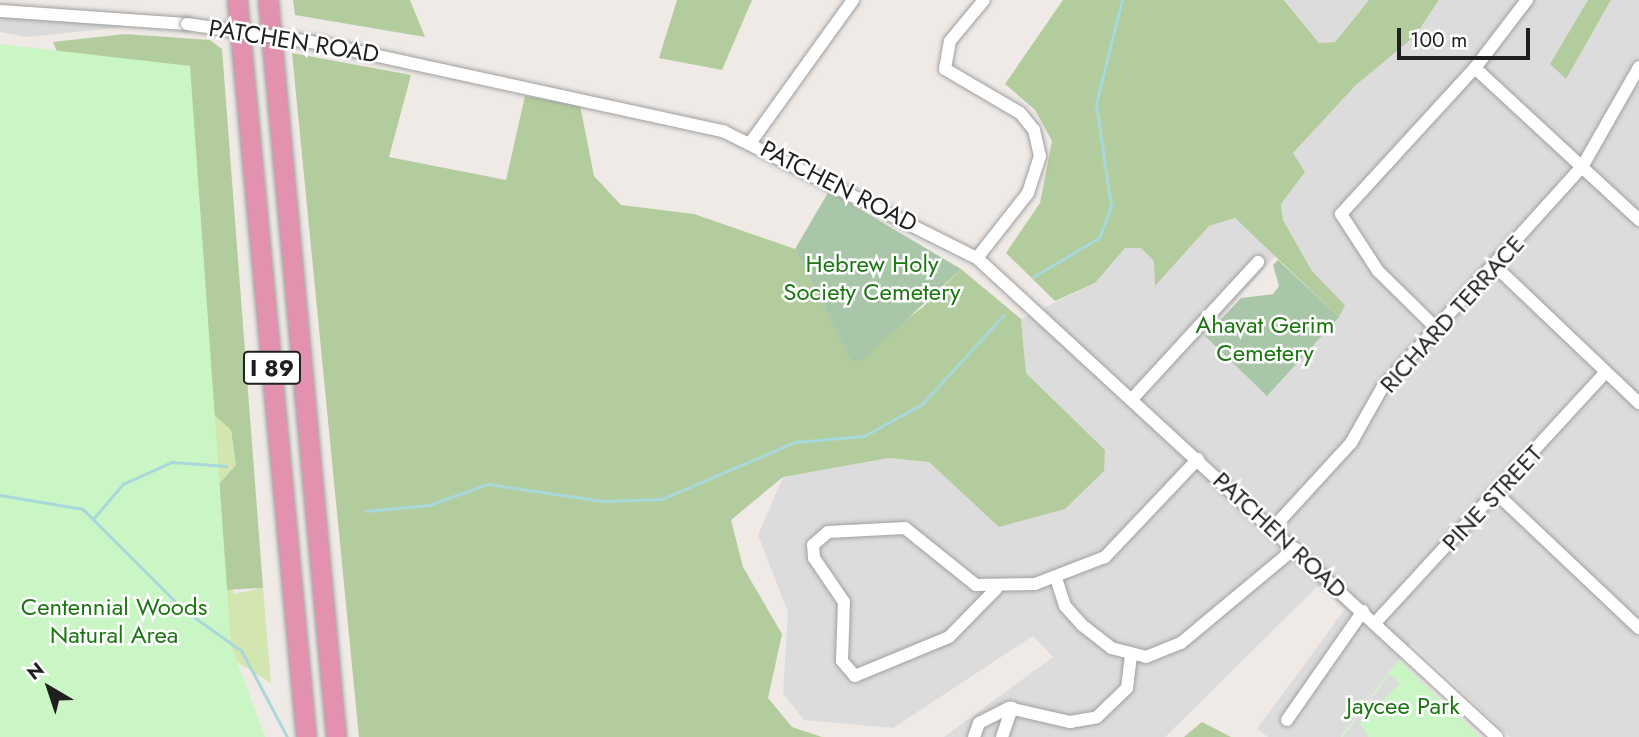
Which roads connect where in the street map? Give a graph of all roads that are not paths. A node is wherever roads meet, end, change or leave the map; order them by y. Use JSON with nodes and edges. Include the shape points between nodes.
{"nodes":[{"id":1,"x":237,"y":0,"type":"edge"},
{"id":2,"x":268,"y":0,"type":"edge"},
{"id":3,"x":853,"y":0,"type":"edge"},
{"id":4,"x":985,"y":0,"type":"edge"},
{"id":5,"x":1527,"y":0,"type":"edge"},
{"id":6,"x":18,"y":5,"type":"edge"},
{"id":7,"x":0,"y":10,"type":"edge"},
{"id":8,"x":1639,"y":67,"type":"edge"},
{"id":9,"x":1475,"y":68,"type":"junction"},
{"id":10,"x":751,"y":142,"type":"junction"},
{"id":11,"x":1582,"y":167,"type":"junction"},
{"id":12,"x":1639,"y":220,"type":"edge"},
{"id":13,"x":977,"y":258,"type":"junction"},
{"id":14,"x":1258,"y":262,"type":"dead end"},
{"id":15,"x":1495,"y":266,"type":"junction"},
{"id":16,"x":1437,"y":329,"type":"junction"},
{"id":17,"x":1606,"y":372,"type":"junction"},
{"id":18,"x":1133,"y":398,"type":"junction"},
{"id":19,"x":1639,"y":403,"type":"edge"},
{"id":20,"x":1198,"y":459,"type":"junction"},
{"id":21,"x":1496,"y":493,"type":"junction"},
{"id":22,"x":1273,"y":528,"type":"junction"},
{"id":23,"x":1294,"y":548,"type":"junction"},
{"id":24,"x":1055,"y":578,"type":"junction"},
{"id":25,"x":996,"y":589,"type":"junction"},
{"id":26,"x":1363,"y":611,"type":"junction"},
{"id":27,"x":1375,"y":623,"type":"junction"},
{"id":28,"x":1639,"y":628,"type":"edge"},
{"id":29,"x":1132,"y":656,"type":"junction"},
{"id":30,"x":1012,"y":708,"type":"junction"},
{"id":31,"x":1287,"y":720,"type":"dead end"},
{"id":32,"x":306,"y":737,"type":"edge"},
{"id":33,"x":336,"y":737,"type":"edge"},
{"id":34,"x":974,"y":737,"type":"edge"},
{"id":35,"x":1002,"y":737,"type":"edge"},
{"id":36,"x":1497,"y":737,"type":"edge"}],
"edges":[{"from":1,"to":32,"type":"highway","number":"I 89"},
{"from":2,"to":33,"type":"highway","number":"I 89"},
{"from":3,"to":10,"type":"street"},
{"from":4,"to":13,"type":"street","via":[[950,41],[945,69],[1020,113],[1034,130],[1040,156],[1028,194]]},
{"from":5,"to":9,"type":"street"},
{"from":6,"to":7,"type":"street","name":"PATCHEN ROAD"},
{"from":6,"to":10,"type":"street","name":"PATCHEN ROAD","bridge":true,"via":[[317,43],[678,118]]},
{"from":8,"to":11,"type":"street","name":"RICHARD TERRACE"},
{"from":9,"to":11,"type":"street"},
{"from":9,"to":16,"type":"street","via":[[1341,214],[1378,271]]},
{"from":10,"to":13,"type":"street","name":"PATCHEN ROAD"},
{"from":11,"to":12,"type":"street"},
{"from":11,"to":15,"type":"street","name":"RICHARD TERRACE"},
{"from":13,"to":18,"type":"street","name":"PATCHEN ROAD"},
{"from":14,"to":18,"type":"street"},
{"from":15,"to":16,"type":"street","name":"RICHARD TERRACE"},
{"from":15,"to":17,"type":"street"},
{"from":16,"to":22,"type":"street","name":"RICHARD TERRACE","via":[[1382,388],[1351,443]]},
{"from":17,"to":19,"type":"street"},
{"from":17,"to":21,"type":"street","name":"PINE STREET"},
{"from":18,"to":20,"type":"street","name":"PATCHEN ROAD"},
{"from":20,"to":22,"type":"street","name":"PATCHEN ROAD"},
{"from":20,"to":24,"type":"street","via":[[1105,557]]},
{"from":21,"to":27,"type":"street","name":"PINE STREET"},
{"from":21,"to":28,"type":"street"},
{"from":22,"to":23,"type":"street","name":"PATCHEN ROAD"},
{"from":23,"to":26,"type":"street","name":"PATCHEN ROAD"},
{"from":23,"to":29,"type":"street","via":[[1172,649]]},
{"from":24,"to":25,"type":"street"},
{"from":24,"to":29,"type":"street","via":[[1062,599],[1082,625]]},
{"from":25,"to":25,"type":"street","via":[[959,575],[910,530],[828,532],[813,545],[814,558],[844,602],[842,660],[855,676],[949,637]]},
{"from":26,"to":27,"type":"street","name":"PATCHEN ROAD"},
{"from":26,"to":31,"type":"street"},
{"from":27,"to":36,"type":"street","name":"PATCHEN ROAD"},
{"from":29,"to":30,"type":"street","via":[[1123,695],[1097,717],[1070,722]]},
{"from":30,"to":34,"type":"street","via":[[986,718]]},
{"from":30,"to":35,"type":"street"}]}
